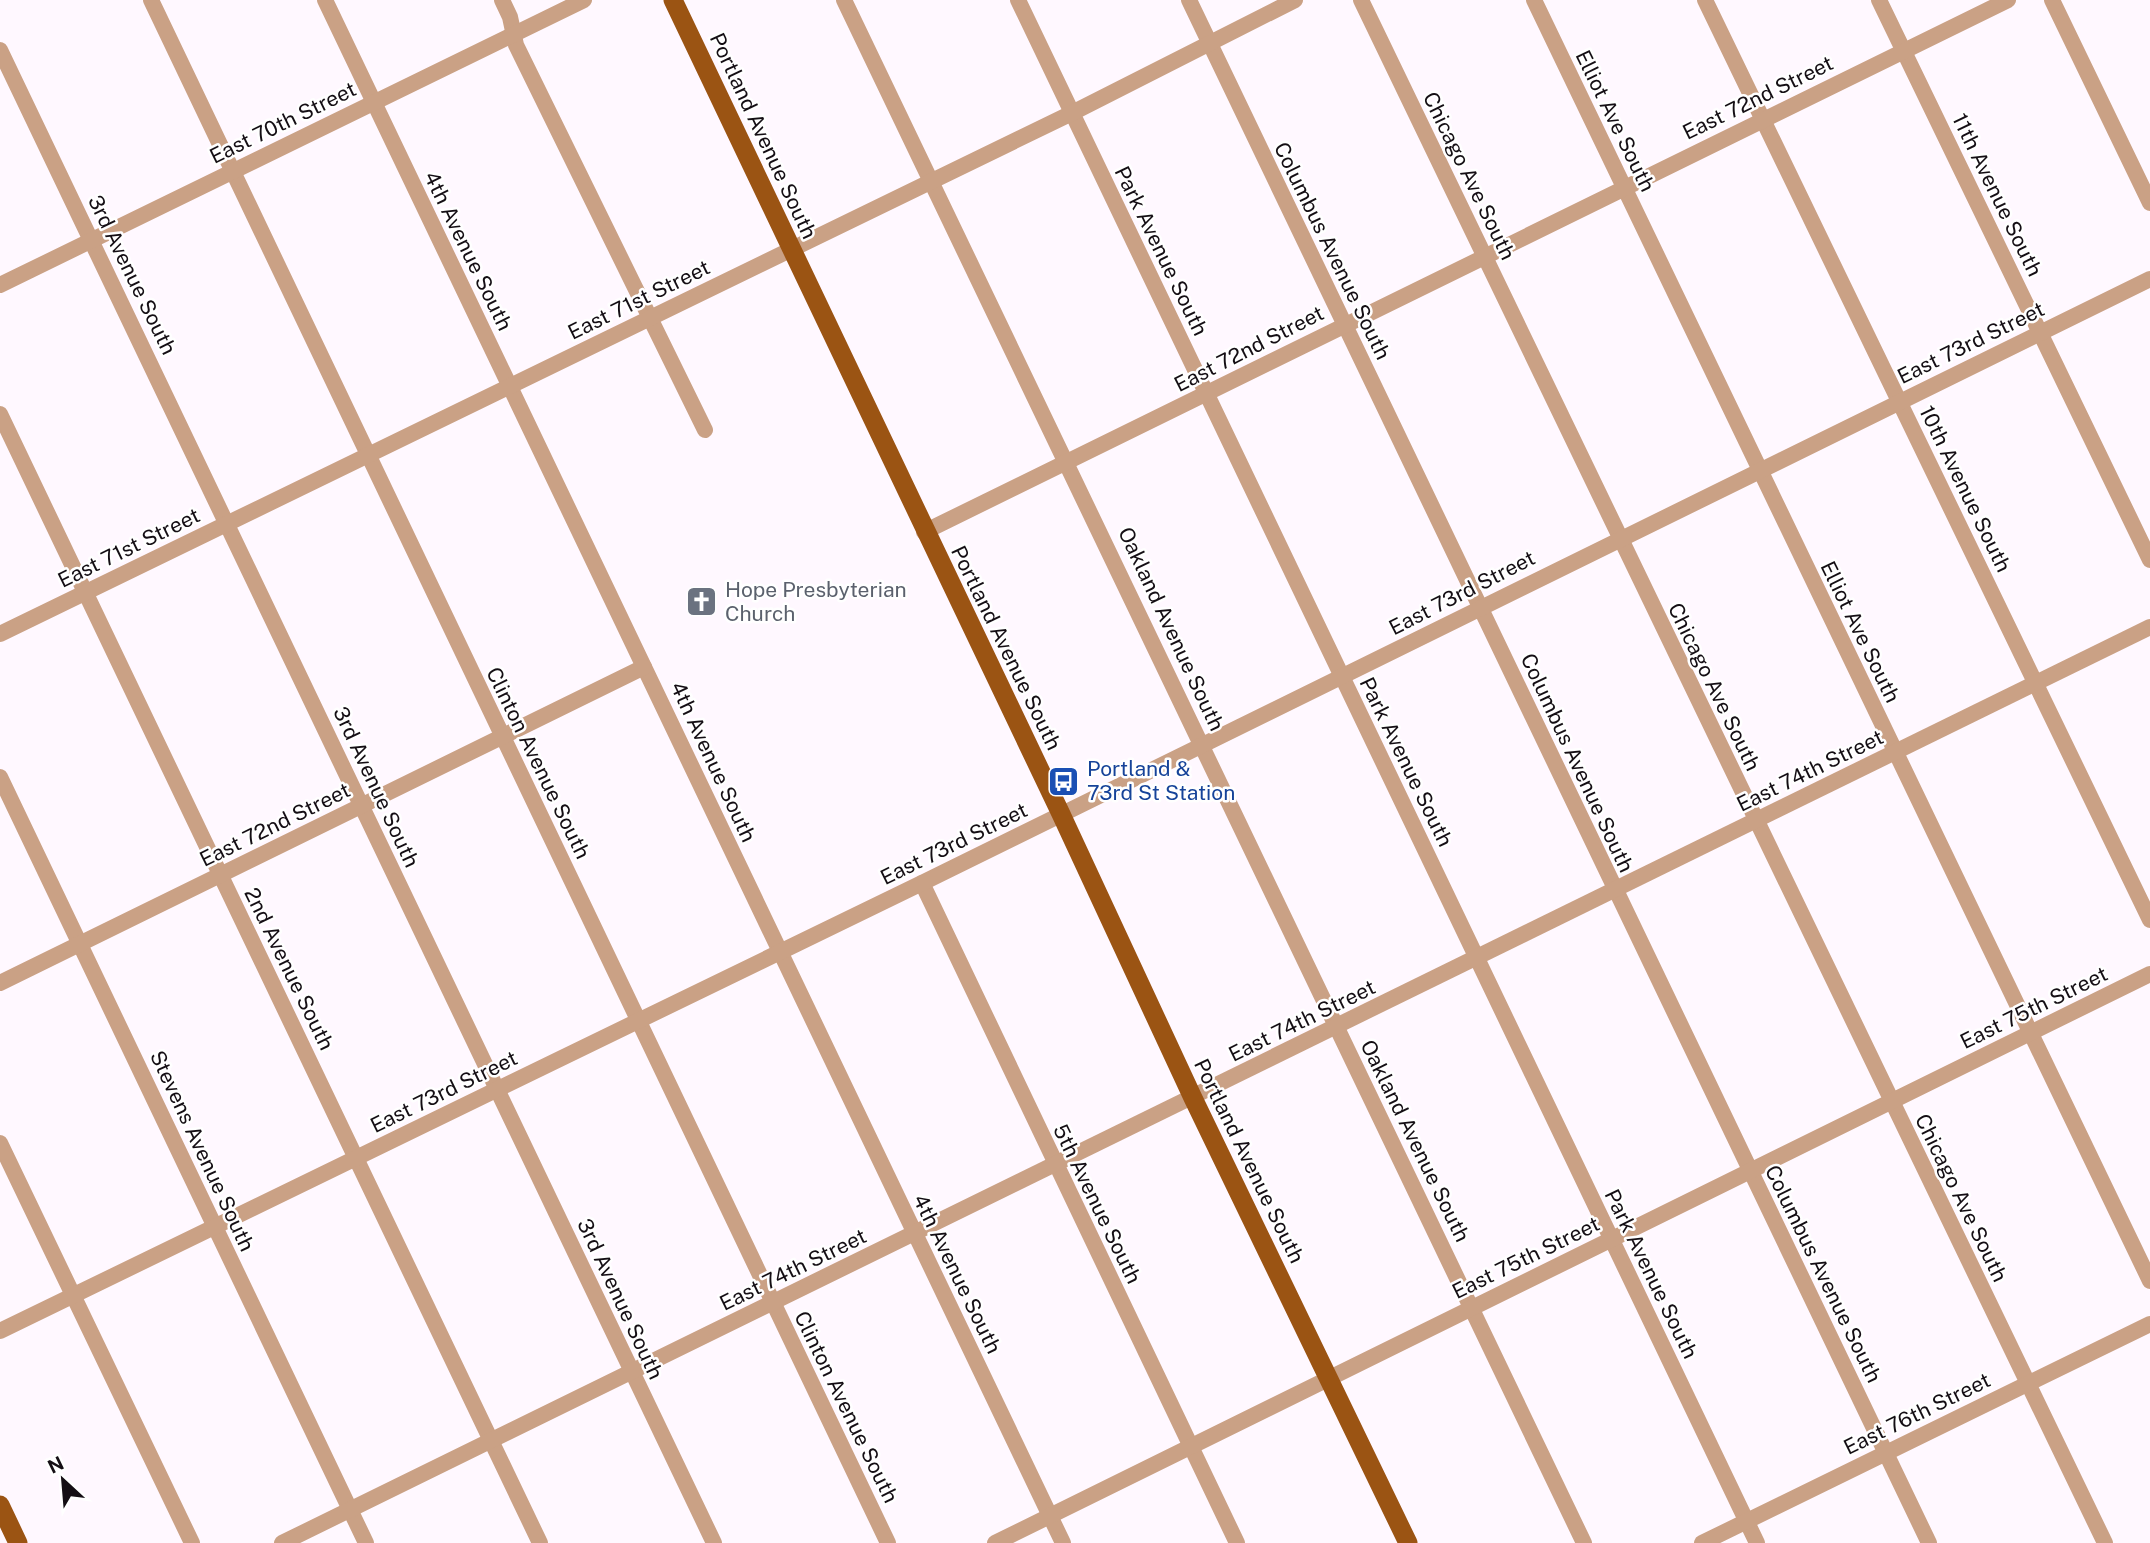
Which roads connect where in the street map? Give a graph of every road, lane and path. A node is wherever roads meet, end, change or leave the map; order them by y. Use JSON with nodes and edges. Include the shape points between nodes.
{"nodes":[{"id":1,"x":151,"y":0,"type":"edge"},
{"id":2,"x":326,"y":0,"type":"edge"},
{"id":3,"x":502,"y":0,"type":"edge"},
{"id":4,"x":584,"y":0,"type":"edge"},
{"id":5,"x":673,"y":0,"type":"edge"},
{"id":6,"x":845,"y":0,"type":"edge"},
{"id":7,"x":1018,"y":0,"type":"edge"},
{"id":8,"x":1189,"y":0,"type":"edge"},
{"id":9,"x":1295,"y":0,"type":"edge"},
{"id":10,"x":1361,"y":0,"type":"edge"},
{"id":11,"x":1534,"y":0,"type":"edge"},
{"id":12,"x":1705,"y":0,"type":"edge"},
{"id":13,"x":1879,"y":0,"type":"edge"},
{"id":14,"x":2008,"y":0,"type":"edge"},
{"id":15,"x":2052,"y":0,"type":"edge"},
{"id":16,"x":513,"y":34,"type":"junction"},
{"id":17,"x":1209,"y":42,"type":"junction"},
{"id":18,"x":0,"y":50,"type":"edge"},
{"id":19,"x":1904,"y":51,"type":"junction"},
{"id":20,"x":374,"y":102,"type":"junction"},
{"id":21,"x":1072,"y":113,"type":"junction"},
{"id":22,"x":1763,"y":119,"type":"junction"},
{"id":23,"x":233,"y":171,"type":"junction"},
{"id":24,"x":932,"y":181,"type":"junction"},
{"id":25,"x":1624,"y":187,"type":"junction"},
{"id":26,"x":2150,"y":203,"type":"edge"},
{"id":27,"x":93,"y":240,"type":"junction"},
{"id":28,"x":791,"y":249,"type":"junction"},
{"id":29,"x":1484,"y":256,"type":"junction"},
{"id":30,"x":2150,"y":279,"type":"edge"},
{"id":31,"x":0,"y":285,"type":"edge"},
{"id":32,"x":651,"y":317,"type":"junction"},
{"id":33,"x":1344,"y":325,"type":"junction"},
{"id":34,"x":2040,"y":333,"type":"junction"},
{"id":35,"x":510,"y":386,"type":"junction"},
{"id":36,"x":1207,"y":394,"type":"junction"},
{"id":37,"x":1899,"y":402,"type":"junction"},
{"id":38,"x":0,"y":414,"type":"edge"},
{"id":39,"x":705,"y":430,"type":"dead end"},
{"id":40,"x":368,"y":454,"type":"junction"},
{"id":41,"x":1068,"y":462,"type":"junction"},
{"id":42,"x":1759,"y":470,"type":"junction"},
{"id":43,"x":227,"y":523,"type":"junction"},
{"id":44,"x":924,"y":532,"type":"junction"},
{"id":45,"x":1619,"y":538,"type":"junction"},
{"id":46,"x":2150,"y":560,"type":"edge"},
{"id":47,"x":85,"y":592,"type":"junction"},
{"id":48,"x":1480,"y":607,"type":"junction"},
{"id":49,"x":2150,"y":627,"type":"edge"},
{"id":50,"x":0,"y":634,"type":"edge"},
{"id":51,"x":644,"y":667,"type":"junction"},
{"id":52,"x":1342,"y":677,"type":"junction"},
{"id":53,"x":2036,"y":684,"type":"junction"},
{"id":54,"x":502,"y":737,"type":"junction"},
{"id":55,"x":1203,"y":745,"type":"junction"},
{"id":56,"x":1896,"y":752,"type":"junction"},
{"id":57,"x":0,"y":777,"type":"edge"},
{"id":58,"x":362,"y":806,"type":"junction"},
{"id":59,"x":1061,"y":814,"type":"junction"},
{"id":60,"x":1755,"y":821,"type":"junction"},
{"id":61,"x":220,"y":875,"type":"junction"},
{"id":62,"x":922,"y":883,"type":"junction"},
{"id":63,"x":1614,"y":890,"type":"junction"},
{"id":64,"x":2150,"y":920,"type":"edge"},
{"id":65,"x":80,"y":944,"type":"junction"},
{"id":66,"x":780,"y":952,"type":"junction"},
{"id":67,"x":1477,"y":959,"type":"junction"},
{"id":68,"x":2150,"y":974,"type":"edge"},
{"id":69,"x":0,"y":983,"type":"edge"},
{"id":70,"x":638,"y":1021,"type":"junction"},
{"id":71,"x":1337,"y":1027,"type":"junction"},
{"id":72,"x":2031,"y":1033,"type":"junction"},
{"id":73,"x":497,"y":1089,"type":"junction"},
{"id":74,"x":1193,"y":1098,"type":"junction"},
{"id":75,"x":1891,"y":1101,"type":"junction"},
{"id":76,"x":0,"y":1143,"type":"edge"},
{"id":77,"x":356,"y":1158,"type":"junction"},
{"id":78,"x":1055,"y":1166,"type":"junction"},
{"id":79,"x":1750,"y":1169,"type":"junction"},
{"id":80,"x":213,"y":1228,"type":"junction"},
{"id":81,"x":914,"y":1235,"type":"junction"},
{"id":82,"x":1612,"y":1240,"type":"junction"},
{"id":83,"x":2150,"y":1281,"type":"edge"},
{"id":84,"x":73,"y":1296,"type":"junction"},
{"id":85,"x":773,"y":1303,"type":"junction"},
{"id":86,"x":1472,"y":1308,"type":"junction"},
{"id":87,"x":2150,"y":1324,"type":"edge"},
{"id":88,"x":0,"y":1331,"type":"edge"},
{"id":89,"x":631,"y":1372,"type":"junction"},
{"id":90,"x":1327,"y":1378,"type":"junction"},
{"id":91,"x":2028,"y":1383,"type":"junction"},
{"id":92,"x":491,"y":1441,"type":"junction"},
{"id":93,"x":1191,"y":1448,"type":"junction"},
{"id":94,"x":1886,"y":1452,"type":"junction"},
{"id":95,"x":0,"y":1505,"type":"edge"},
{"id":96,"x":350,"y":1510,"type":"junction"},
{"id":97,"x":1050,"y":1516,"type":"junction"},
{"id":98,"x":1746,"y":1521,"type":"junction"},
{"id":99,"x":18,"y":1543,"type":"edge"},
{"id":100,"x":192,"y":1543,"type":"edge"},
{"id":101,"x":282,"y":1543,"type":"edge"},
{"id":102,"x":366,"y":1543,"type":"edge"},
{"id":103,"x":540,"y":1543,"type":"edge"},
{"id":104,"x":714,"y":1543,"type":"edge"},
{"id":105,"x":888,"y":1543,"type":"edge"},
{"id":106,"x":995,"y":1543,"type":"edge"},
{"id":107,"x":1063,"y":1543,"type":"edge"},
{"id":108,"x":1237,"y":1543,"type":"edge"},
{"id":109,"x":1408,"y":1543,"type":"edge"},
{"id":110,"x":1584,"y":1543,"type":"edge"},
{"id":111,"x":1702,"y":1543,"type":"edge"},
{"id":112,"x":1757,"y":1543,"type":"edge"},
{"id":113,"x":1929,"y":1543,"type":"edge"},
{"id":114,"x":2105,"y":1543,"type":"edge"}],
"edges":[{"from":1,"to":23,"type":"street","name":"Clinton Avenue South"},
{"from":2,"to":20,"type":"street","name":"4th Avenue South"},
{"from":3,"to":16,"type":"street"},
{"from":4,"to":16,"type":"street","name":"East 70th Street"},
{"from":5,"to":28,"type":"main road","name":"Portland Avenue South"},
{"from":6,"to":24,"type":"street","name":"Oakland Avenue South"},
{"from":7,"to":21,"type":"street","name":"Park Avenue South"},
{"from":8,"to":17,"type":"street","name":"Columbus Avenue South"},
{"from":9,"to":17,"type":"street","name":"East 71st Street"},
{"from":10,"to":29,"type":"street","name":"Chicago Ave South"},
{"from":11,"to":25,"type":"street","name":"Elliot Ave South"},
{"from":12,"to":22,"type":"street","name":"10th Avenue South"},
{"from":13,"to":19,"type":"street","name":"11th Avenue South"},
{"from":14,"to":19,"type":"street","name":"East 72nd Street"},
{"from":15,"to":26,"type":"street"},
{"from":16,"to":20,"type":"street","name":"East 70th Street"},
{"from":16,"to":32,"type":"street"},
{"from":17,"to":21,"type":"street","name":"East 71st Street"},
{"from":17,"to":33,"type":"street","name":"Columbus Avenue South"},
{"from":18,"to":27,"type":"street","name":"3rd Avenue South"},
{"from":19,"to":22,"type":"street","name":"East 72nd Street"},
{"from":19,"to":34,"type":"street","name":"11th Avenue South"},
{"from":20,"to":23,"type":"street","name":"East 70th Street"},
{"from":20,"to":35,"type":"street","name":"4th Avenue South"},
{"from":21,"to":24,"type":"street","name":"East 71st Street"},
{"from":21,"to":36,"type":"street","name":"Park Avenue South"},
{"from":22,"to":25,"type":"street","name":"East 72nd Street"},
{"from":22,"to":37,"type":"street","name":"10th Avenue South"},
{"from":23,"to":27,"type":"street","name":"East 70th Street"},
{"from":23,"to":40,"type":"street","name":"Clinton Avenue South"},
{"from":24,"to":28,"type":"street","name":"East 71st Street"},
{"from":24,"to":41,"type":"street","name":"Oakland Avenue South"},
{"from":25,"to":29,"type":"street","name":"East 72nd Street"},
{"from":25,"to":42,"type":"street","name":"Elliot Ave South"},
{"from":27,"to":31,"type":"street","name":"East 70th Street"},
{"from":27,"to":43,"type":"street","name":"3rd Avenue South"},
{"from":28,"to":32,"type":"street","name":"East 71st Street"},
{"from":28,"to":44,"type":"main road","name":"Portland Avenue South"},
{"from":29,"to":33,"type":"street","name":"East 72nd Street"},
{"from":29,"to":45,"type":"street","name":"Chicago Ave South"},
{"from":30,"to":34,"type":"street","name":"East 73rd Street"},
{"from":32,"to":35,"type":"street","name":"East 71st Street"},
{"from":32,"to":39,"type":"street"},
{"from":33,"to":36,"type":"street","name":"East 72nd Street"},
{"from":33,"to":48,"type":"street","name":"Columbus Avenue South"},
{"from":34,"to":37,"type":"street","name":"East 73rd Street"},
{"from":34,"to":46,"type":"street","name":"11th Avenue South"},
{"from":35,"to":40,"type":"street","name":"East 71st Street"},
{"from":35,"to":51,"type":"street","name":"4th Avenue South"},
{"from":36,"to":41,"type":"street","name":"East 72nd Street"},
{"from":36,"to":52,"type":"street","name":"Park Avenue South"},
{"from":37,"to":42,"type":"street","name":"East 73rd Street"},
{"from":37,"to":53,"type":"street","name":"10th Avenue South"},
{"from":38,"to":47,"type":"street","name":"2nd Avenue South"},
{"from":40,"to":43,"type":"street","name":"East 71st Street"},
{"from":40,"to":54,"type":"street","name":"Clinton Avenue South"},
{"from":41,"to":44,"type":"street","name":"East 72nd Street"},
{"from":41,"to":55,"type":"street","name":"Oakland Avenue South"},
{"from":42,"to":45,"type":"street","name":"East 73rd Street"},
{"from":42,"to":56,"type":"street","name":"Elliot Ave South"},
{"from":43,"to":47,"type":"street","name":"East 71st Street"},
{"from":43,"to":58,"type":"street","name":"3rd Avenue South"},
{"from":44,"to":59,"type":"main road","name":"Portland Avenue South"},
{"from":45,"to":48,"type":"street","name":"East 73rd Street"},
{"from":45,"to":60,"type":"street","name":"Chicago Ave South"},
{"from":47,"to":50,"type":"street","name":"East 71st Street"},
{"from":47,"to":61,"type":"street","name":"2nd Avenue South"},
{"from":48,"to":52,"type":"street","name":"East 73rd Street"},
{"from":48,"to":63,"type":"street","name":"Columbus Avenue South"},
{"from":49,"to":53,"type":"street","name":"East 74th Street"},
{"from":51,"to":54,"type":"street","name":"East 72nd Street"},
{"from":51,"to":66,"type":"street","name":"4th Avenue South"},
{"from":52,"to":55,"type":"street","name":"East 73rd Street"},
{"from":52,"to":67,"type":"street","name":"Park Avenue South"},
{"from":53,"to":56,"type":"street","name":"East 74th Street"},
{"from":53,"to":64,"type":"street","name":"10th Avenue South"},
{"from":54,"to":58,"type":"street","name":"East 72nd Street"},
{"from":54,"to":70,"type":"street","name":"Clinton Avenue South"},
{"from":55,"to":59,"type":"street","name":"East 73rd Street"},
{"from":55,"to":71,"type":"street","name":"Oakland Avenue South"},
{"from":56,"to":60,"type":"street","name":"East 74th Street"},
{"from":56,"to":72,"type":"street","name":"Elliot Ave South"},
{"from":57,"to":65,"type":"street","name":"Stevens Avenue South"},
{"from":58,"to":61,"type":"street","name":"East 72nd Street"},
{"from":58,"to":73,"type":"street","name":"3rd Avenue South"},
{"from":59,"to":62,"type":"street","name":"East 73rd Street"},
{"from":59,"to":74,"type":"main road","name":"Portland Avenue South"},
{"from":60,"to":63,"type":"street","name":"East 74th Street"},
{"from":60,"to":75,"type":"street","name":"Chicago Ave South"},
{"from":61,"to":65,"type":"street","name":"East 72nd Street"},
{"from":61,"to":77,"type":"street","name":"2nd Avenue South"},
{"from":62,"to":66,"type":"street","name":"East 73rd Street"},
{"from":62,"to":78,"type":"street","name":"5th Avenue South"},
{"from":63,"to":67,"type":"street","name":"East 74th Street"},
{"from":63,"to":79,"type":"street","name":"Columbus Avenue South"},
{"from":65,"to":69,"type":"street","name":"East 72nd Street"},
{"from":65,"to":80,"type":"street","name":"Stevens Avenue South"},
{"from":66,"to":70,"type":"street","name":"East 73rd Street"},
{"from":66,"to":81,"type":"street","name":"4th Avenue South"},
{"from":67,"to":71,"type":"street","name":"East 74th Street"},
{"from":67,"to":82,"type":"street","name":"Park Avenue South"},
{"from":68,"to":72,"type":"street","name":"East 75th Street"},
{"from":70,"to":73,"type":"street","name":"East 73rd Street"},
{"from":70,"to":85,"type":"street","name":"Clinton Avenue South"},
{"from":71,"to":74,"type":"street","name":"East 74th Street"},
{"from":71,"to":86,"type":"street","name":"Oakland Avenue South"},
{"from":72,"to":75,"type":"street","name":"East 75th Street"},
{"from":72,"to":83,"type":"street","name":"Elliot Ave South"},
{"from":73,"to":77,"type":"street","name":"East 73rd Street"},
{"from":73,"to":89,"type":"street","name":"3rd Avenue South"},
{"from":74,"to":78,"type":"street","name":"East 74th Street"},
{"from":74,"to":90,"type":"main road","name":"Portland Avenue South"},
{"from":75,"to":79,"type":"street","name":"East 75th Street"},
{"from":75,"to":91,"type":"street","name":"Chicago Ave South"},
{"from":76,"to":84,"type":"street"},
{"from":77,"to":80,"type":"street","name":"East 73rd Street"},
{"from":77,"to":92,"type":"street","name":"2nd Avenue South"},
{"from":78,"to":81,"type":"street","name":"East 74th Street"},
{"from":78,"to":93,"type":"street","name":"5th Avenue South"},
{"from":79,"to":82,"type":"street","name":"East 75th Street"},
{"from":79,"to":94,"type":"street","name":"Columbus Avenue South"},
{"from":80,"to":84,"type":"street","name":"East 73rd Street"},
{"from":80,"to":96,"type":"street","name":"Stevens Avenue South"},
{"from":81,"to":85,"type":"street","name":"East 74th Street"},
{"from":81,"to":97,"type":"street","name":"4th Avenue South"},
{"from":82,"to":86,"type":"street","name":"East 75th Street"},
{"from":82,"to":98,"type":"street","name":"Park Avenue South"},
{"from":84,"to":88,"type":"street","name":"East 73rd Street"},
{"from":84,"to":100,"type":"street"},
{"from":85,"to":89,"type":"street","name":"East 74th Street"},
{"from":85,"to":105,"type":"street","name":"Clinton Avenue South"},
{"from":86,"to":90,"type":"street","name":"East 75th Street"},
{"from":86,"to":110,"type":"street","name":"Oakland Avenue South"},
{"from":87,"to":91,"type":"street","name":"East 76th Street"},
{"from":89,"to":92,"type":"street","name":"East 74th Street"},
{"from":89,"to":104,"type":"street","name":"3rd Avenue South"},
{"from":90,"to":93,"type":"street","name":"East 75th Street"},
{"from":90,"to":109,"type":"main road","name":"Portland Avenue South"},
{"from":91,"to":94,"type":"street","name":"East 76th Street"},
{"from":91,"to":114,"type":"street","name":"Chicago Ave South"},
{"from":92,"to":96,"type":"street","name":"East 74th Street"},
{"from":92,"to":103,"type":"street","name":"2nd Avenue South"},
{"from":93,"to":97,"type":"street","name":"East 75th Street"},
{"from":93,"to":108,"type":"street","name":"5th Avenue South"},
{"from":94,"to":98,"type":"street","name":"East 76th Street"},
{"from":94,"to":113,"type":"street","name":"Columbus Avenue South"},
{"from":95,"to":99,"type":"main road"},
{"from":96,"to":101,"type":"street","name":"East 74th Street"},
{"from":96,"to":102,"type":"street","name":"Stevens Avenue South"},
{"from":97,"to":106,"type":"street","name":"East 75th Street"},
{"from":97,"to":107,"type":"street","name":"4th Avenue South"},
{"from":98,"to":111,"type":"street","name":"East 76th Street"},
{"from":98,"to":112,"type":"street","name":"Park Avenue South"}]}
